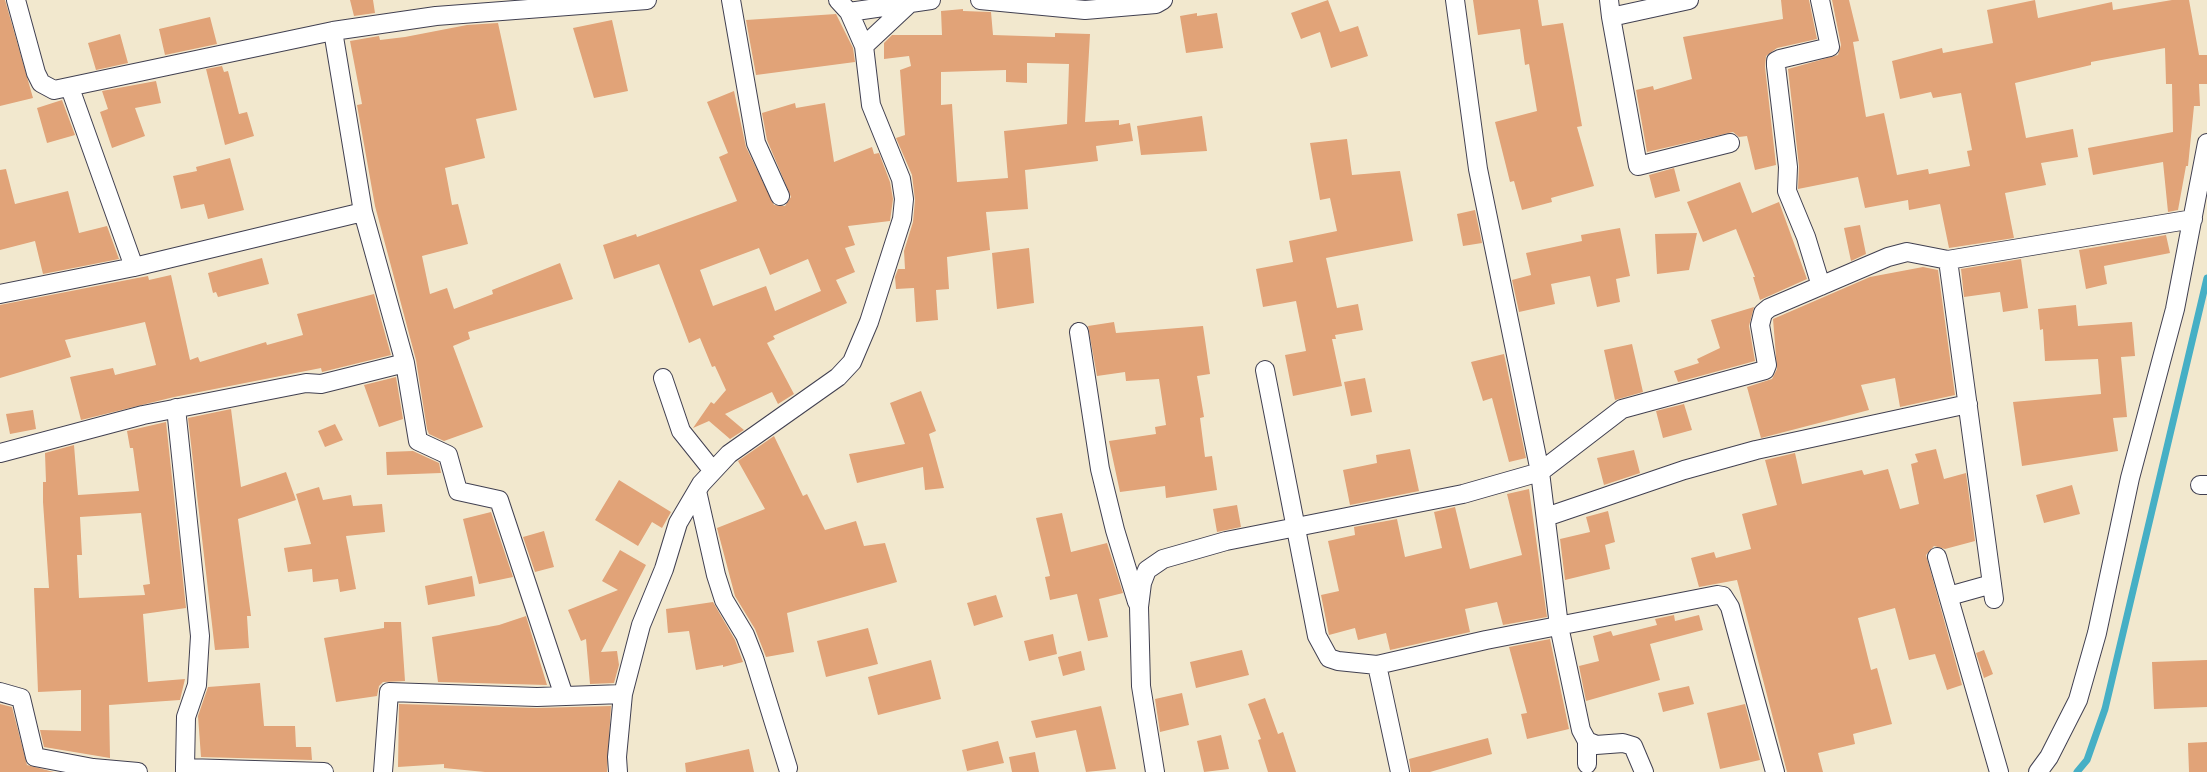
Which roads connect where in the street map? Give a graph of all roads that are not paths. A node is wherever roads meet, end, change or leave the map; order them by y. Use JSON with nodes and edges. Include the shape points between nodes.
{"nodes":[{"id":1,"x":16,"y":0,"type":"edge"},
{"id":2,"x":647,"y":0,"type":"edge"},
{"id":3,"x":731,"y":0,"type":"edge"},
{"id":4,"x":931,"y":0,"type":"edge"},
{"id":5,"x":980,"y":0,"type":"edge"},
{"id":6,"x":1163,"y":0,"type":"edge"},
{"id":7,"x":1455,"y":0,"type":"edge"},
{"id":8,"x":1689,"y":0,"type":"edge"},
{"id":9,"x":1820,"y":0,"type":"edge"},
{"id":10,"x":910,"y":3,"type":"junction"},
{"id":11,"x":523,"y":4,"type":"edge"},
{"id":12,"x":1114,"y":4,"type":"edge"},
{"id":13,"x":843,"y":6,"type":"edge"},
{"id":14,"x":1610,"y":8,"type":"edge"},
{"id":15,"x":333,"y":31,"type":"junction"},
{"id":16,"x":864,"y":46,"type":"junction"},
{"id":17,"x":70,"y":88,"type":"junction"},
{"id":18,"x":1730,"y":143,"type":"dead end"},
{"id":19,"x":2207,"y":143,"type":"edge"},
{"id":20,"x":780,"y":196,"type":"dead end"},
{"id":21,"x":363,"y":212,"type":"junction"},
{"id":22,"x":2193,"y":219,"type":"junction"},
{"id":23,"x":1948,"y":260,"type":"junction"},
{"id":24,"x":134,"y":267,"type":"junction"},
{"id":25,"x":1821,"y":286,"type":"junction"},
{"id":26,"x":0,"y":294,"type":"edge"},
{"id":27,"x":1079,"y":332,"type":"dead end"},
{"id":28,"x":405,"y":363,"type":"junction"},
{"id":29,"x":1264,"y":370,"type":"dead end"},
{"id":30,"x":663,"y":378,"type":"dead end"},
{"id":31,"x":1968,"y":404,"type":"junction"},
{"id":32,"x":176,"y":408,"type":"junction"},
{"id":33,"x":0,"y":453,"type":"edge"},
{"id":34,"x":713,"y":471,"type":"junction"},
{"id":35,"x":1540,"y":472,"type":"junction"},
{"id":36,"x":696,"y":491,"type":"junction"},
{"id":37,"x":1546,"y":517,"type":"junction"},
{"id":38,"x":1295,"y":527,"type":"junction"},
{"id":39,"x":1938,"y":556,"type":"dead end"},
{"id":40,"x":1948,"y":596,"type":"junction"},
{"id":41,"x":1139,"y":607,"type":"junction"},
{"id":42,"x":1559,"y":626,"type":"junction"},
{"id":43,"x":1377,"y":665,"type":"junction"},
{"id":44,"x":0,"y":692,"type":"edge"},
{"id":45,"x":623,"y":694,"type":"junction"},
{"id":46,"x":564,"y":696,"type":"junction"},
{"id":47,"x":1587,"y":741,"type":"junction"},
{"id":48,"x":1587,"y":764,"type":"dead end"},
{"id":49,"x":788,"y":768,"type":"dead end"},
{"id":50,"x":185,"y":770,"type":"edge"},
{"id":51,"x":138,"y":772,"type":"edge"},
{"id":52,"x":324,"y":772,"type":"edge"},
{"id":53,"x":383,"y":772,"type":"edge"},
{"id":54,"x":618,"y":772,"type":"edge"},
{"id":55,"x":1155,"y":772,"type":"edge"},
{"id":56,"x":1400,"y":772,"type":"edge"},
{"id":57,"x":1644,"y":772,"type":"edge"},
{"id":58,"x":1775,"y":772,"type":"edge"},
{"id":59,"x":1999,"y":772,"type":"edge"},
{"id":60,"x":2038,"y":772,"type":"edge"}],
"edges":[{"from":1,"to":17,"type":"street","via":[[41,83],[54,90]]},
{"from":2,"to":11,"type":"street"},
{"from":3,"to":20,"type":"street","via":[[756,143]]},
{"from":4,"to":10,"type":"street"},
{"from":5,"to":12,"type":"street","via":[[1085,10]]},
{"from":6,"to":12,"type":"street","via":[[1156,4]]},
{"from":7,"to":35,"type":"street","via":[[1478,169]]},
{"from":8,"to":14,"type":"street"},
{"from":9,"to":25,"type":"street","via":[[1830,47],[1780,59],[1776,66],[1788,166],[1787,191]]},
{"from":10,"to":13,"type":"street"},
{"from":10,"to":16,"type":"street"},
{"from":11,"to":15,"type":"street"},
{"from":13,"to":16,"type":"street"},
{"from":14,"to":18,"type":"street","via":[[1638,166]]},
{"from":15,"to":17,"type":"street"},
{"from":15,"to":21,"type":"street"},
{"from":16,"to":34,"type":"street","via":[[871,105],[901,179],[904,199],[902,219],[860,349],[838,377],[729,454]]},
{"from":17,"to":24,"type":"street"},
{"from":19,"to":22,"type":"street"},
{"from":21,"to":24,"type":"street"},
{"from":21,"to":28,"type":"street"},
{"from":22,"to":23,"type":"street"},
{"from":22,"to":60,"type":"street","via":[[2175,309],[2130,478],[2082,689]]},
{"from":23,"to":25,"type":"street","via":[[1907,252]]},
{"from":23,"to":31,"type":"street"},
{"from":24,"to":26,"type":"street"},
{"from":25,"to":35,"type":"street","via":[[1763,314],[1760,325],[1765,370],[1622,409]]},
{"from":27,"to":41,"type":"street","via":[[1100,469]]},
{"from":28,"to":32,"type":"street","via":[[321,384],[306,383]]},
{"from":28,"to":46,"type":"street","via":[[418,441],[448,455],[458,491],[500,500]]},
{"from":29,"to":38,"type":"street"},
{"from":30,"to":34,"type":"street","via":[[681,431]]},
{"from":31,"to":37,"type":"street","via":[[1756,450]]},
{"from":31,"to":40,"type":"street","via":[[1993,591]]},
{"from":32,"to":33,"type":"street"},
{"from":32,"to":50,"type":"street","via":[[200,636],[197,685],[186,717]]},
{"from":34,"to":36,"type":"street"},
{"from":35,"to":37,"type":"street"},
{"from":35,"to":38,"type":"street","via":[[1463,494]]},
{"from":36,"to":45,"type":"street","via":[[678,523],[641,625]]},
{"from":36,"to":49,"type":"street","via":[[724,600],[754,658]]},
{"from":37,"to":42,"type":"street"},
{"from":38,"to":41,"type":"street","via":[[1163,559],[1147,570]]},
{"from":38,"to":43,"type":"street","via":[[1317,636],[1329,658]]},
{"from":39,"to":40,"type":"street"},
{"from":40,"to":59,"type":"street"},
{"from":41,"to":55,"type":"street","via":[[1141,686]]},
{"from":42,"to":43,"type":"street"},
{"from":42,"to":47,"type":"street","via":[[1581,730]]},
{"from":42,"to":58,"type":"street","via":[[1723,596],[1730,607]]},
{"from":43,"to":56,"type":"street"},
{"from":44,"to":51,"type":"street","via":[[21,698],[35,757]]},
{"from":45,"to":46,"type":"street"},
{"from":45,"to":54,"type":"street"},
{"from":46,"to":53,"type":"street","via":[[389,692]]},
{"from":47,"to":48,"type":"street"},
{"from":47,"to":57,"type":"street","via":[[1596,745],[1633,746]]},
{"from":50,"to":52,"type":"street"}]}
